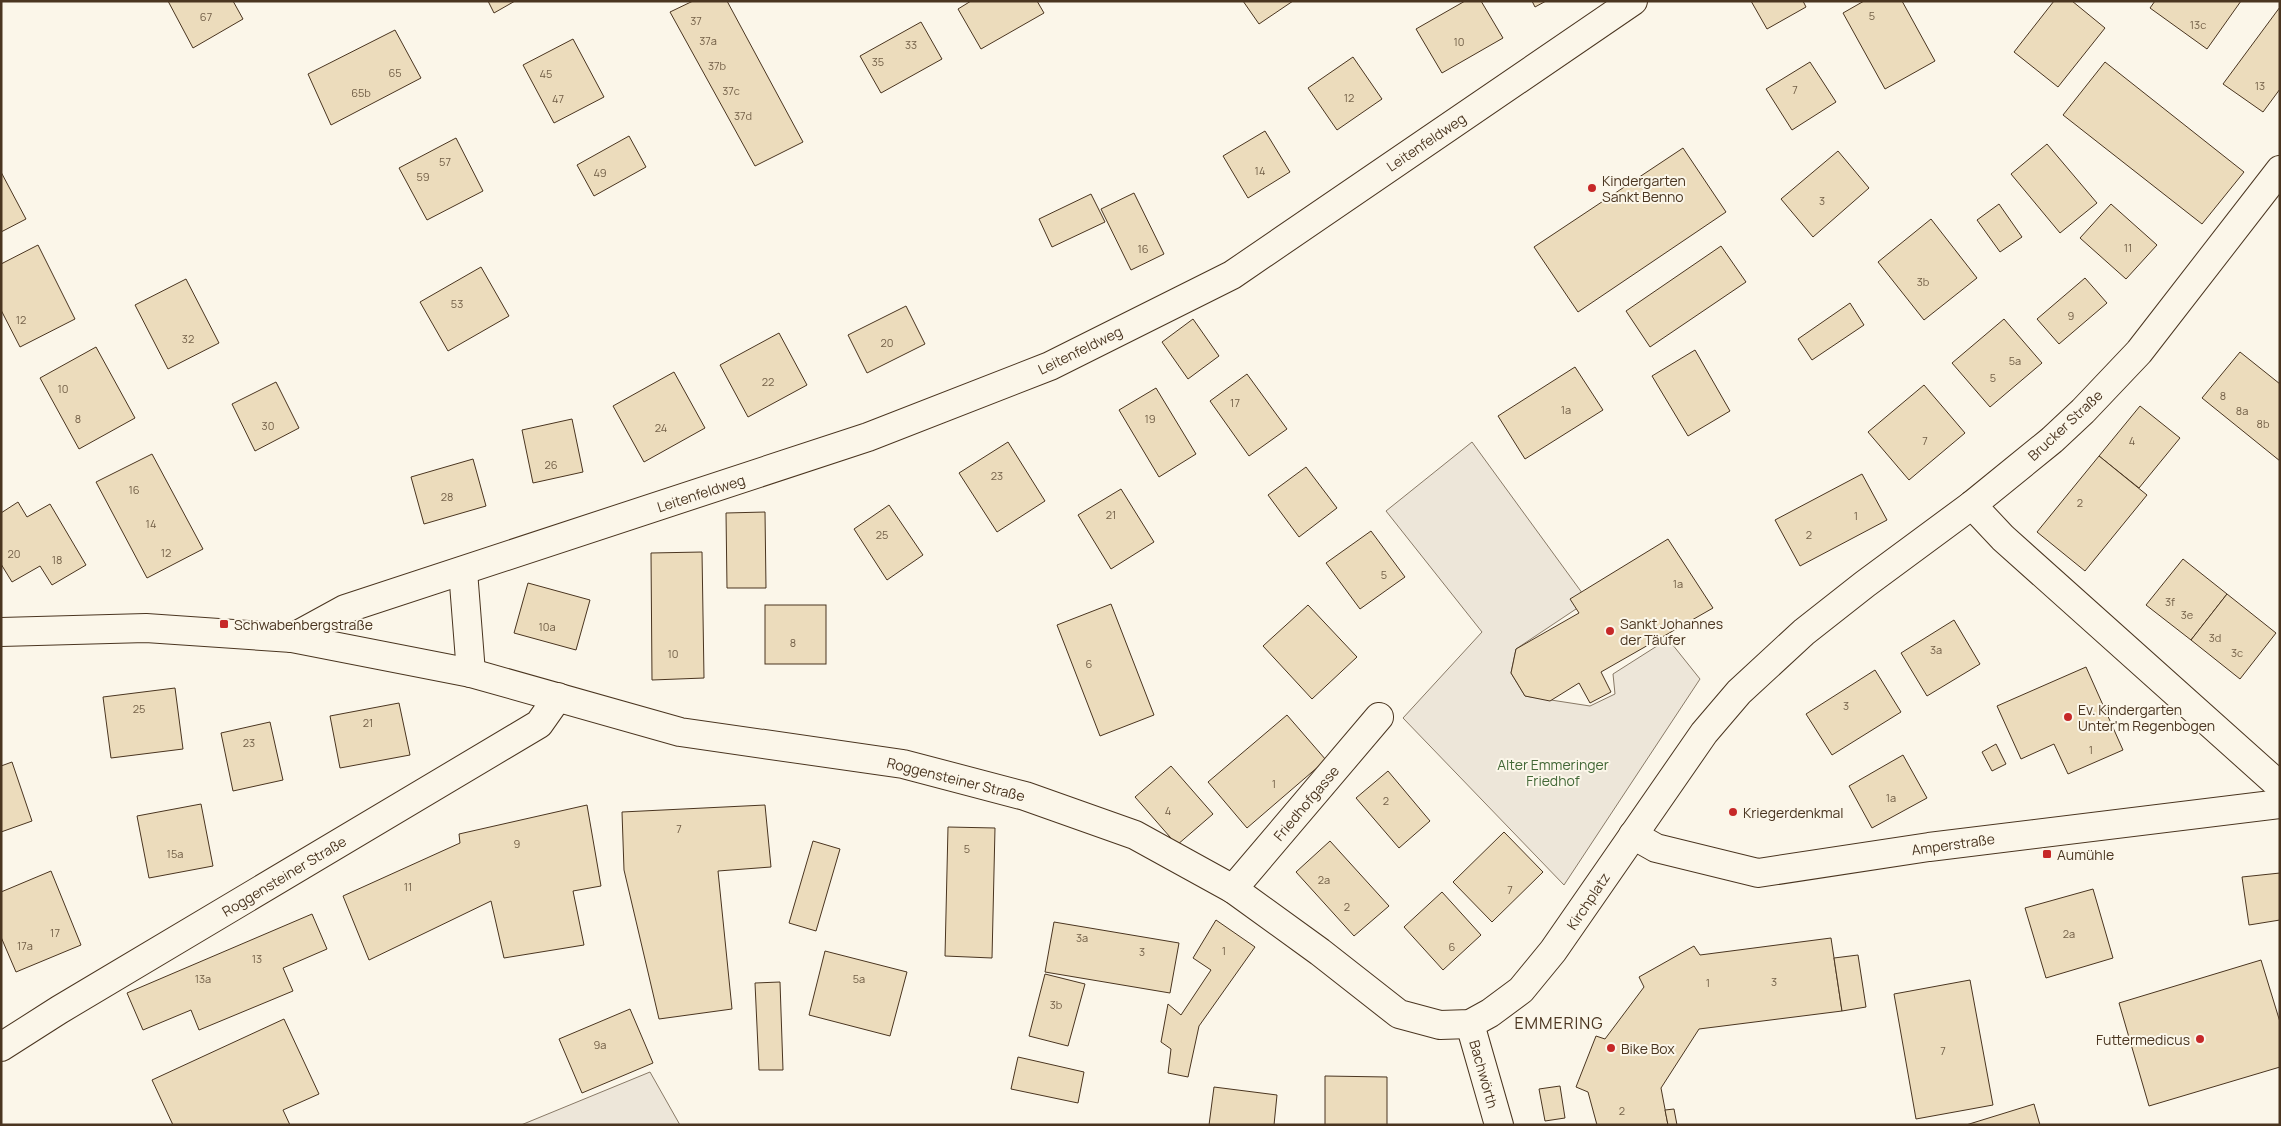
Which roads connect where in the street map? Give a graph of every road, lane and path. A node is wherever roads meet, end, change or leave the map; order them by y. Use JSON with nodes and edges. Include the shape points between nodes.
{"nodes":[{"id":1,"x":1633,"y":1,"type":"edge"},
{"id":2,"x":2280,"y":170,"type":"edge"},
{"id":3,"x":1972,"y":505,"type":"junction"},
{"id":4,"x":463,"y":571,"type":"junction"},
{"id":5,"x":1,"y":632,"type":"edge"},
{"id":6,"x":1804,"y":632,"type":"joint"},
{"id":7,"x":292,"y":638,"type":"junction"},
{"id":8,"x":471,"y":673,"type":"junction"},
{"id":9,"x":558,"y":698,"type":"junction"},
{"id":10,"x":1380,"y":717,"type":"dead end"},
{"id":11,"x":2280,"y":786,"type":"edge"},
{"id":12,"x":2280,"y":804,"type":"edge"},
{"id":13,"x":1633,"y":835,"type":"junction"},
{"id":14,"x":1233,"y":888,"type":"junction"},
{"id":15,"x":1320,"y":952,"type":"joint"},
{"id":16,"x":1470,"y":1024,"type":"junction"},
{"id":17,"x":1,"y":1047,"type":"edge"},
{"id":18,"x":1499,"y":1125,"type":"edge"}],
"edges":[{"from":1,"to":4,"type":"street","name":"Leitenfeldweg","via":[[1232,275],[1075,354],[868,437]]},
{"from":2,"to":3,"type":"street","name":"Brucker Straße","via":[[2121,373],[2052,440]]},
{"from":3,"to":6,"type":"street","name":"Brucker Straße"},
{"from":3,"to":11,"type":"street","via":[[2003,538]]},
{"from":4,"to":7,"type":"street","name":"Leitenfeldweg","via":[[346,609]]},
{"from":4,"to":8,"type":"street"},
{"from":5,"to":7,"type":"street","name":"Roggensteiner Straße","via":[[146,628]]},
{"from":6,"to":13,"type":"street","name":"Kirchplatz","via":[[1739,692],[1716,719]]},
{"from":7,"to":8,"type":"street","name":"Roggensteiner Straße"},
{"from":8,"to":9,"type":"street","name":"Roggensteiner Straße"},
{"from":9,"to":14,"type":"street","name":"Roggensteiner Straße","via":[[680,732],[903,764],[1025,796],[1135,835]]},
{"from":9,"to":17,"type":"street","name":"Roggensteiner Straße","via":[[539,724]]},
{"from":10,"to":14,"type":"street","name":"Friedhofgasse"},
{"from":12,"to":13,"type":"street","name":"Amperstraße","via":[[1938,846],[1758,873],[1656,848]]},
{"from":13,"to":16,"type":"street","name":"Kirchplatz","via":[[1553,952],[1521,990]]},
{"from":14,"to":15,"type":"street","name":"Roggensteiner Straße"},
{"from":15,"to":16,"type":"street","name":"Kirchplatz","via":[[1399,1014],[1440,1025]]},
{"from":16,"to":18,"type":"street","name":"Bachwörth"}]}
